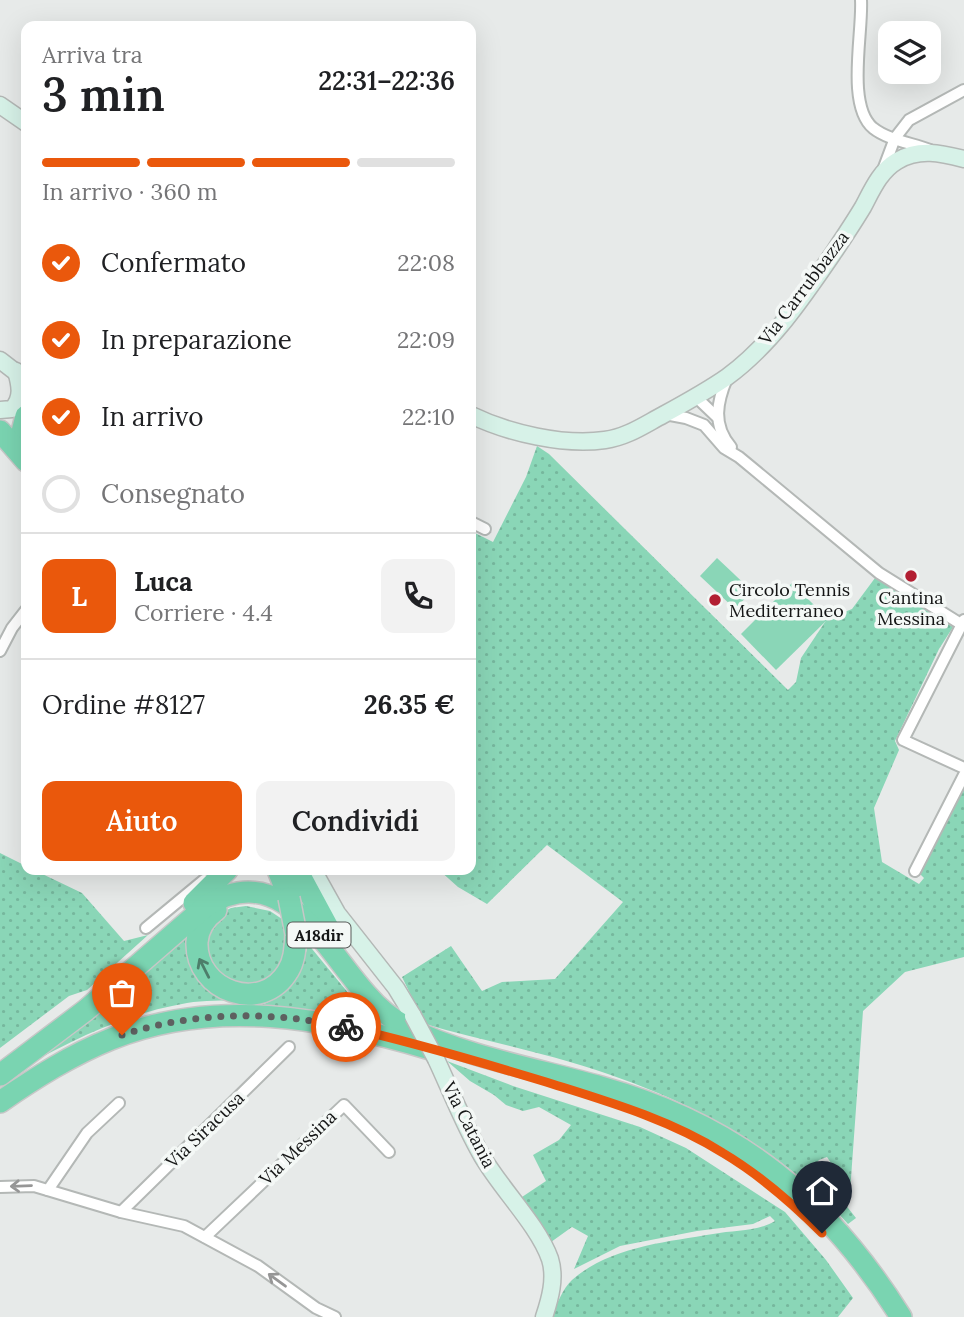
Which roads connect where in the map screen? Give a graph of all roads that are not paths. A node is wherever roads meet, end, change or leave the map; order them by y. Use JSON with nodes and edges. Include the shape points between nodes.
{"nodes":[{"id":1,"x":861,"y":0,"type":"edge"},
{"id":2,"x":964,"y":90,"type":"edge"},
{"id":3,"x":0,"y":105,"type":"edge"},
{"id":4,"x":21,"y":120,"type":"edge"},
{"id":5,"x":909,"y":120,"type":"junction"},
{"id":6,"x":895,"y":138,"type":"junction"},
{"id":7,"x":909,"y":149,"type":"junction"},
{"id":8,"x":964,"y":159,"type":"edge"},
{"id":9,"x":879,"y":178,"type":"junction"},
{"id":10,"x":10,"y":368,"type":"edge"},
{"id":11,"x":728,"y":376,"type":"junction"},
{"id":12,"x":696,"y":397,"type":"junction"},
{"id":13,"x":0,"y":410,"type":"edge"},
{"id":14,"x":664,"y":414,"type":"junction"},
{"id":15,"x":476,"y":417,"type":"edge"},
{"id":16,"x":717,"y":417,"type":"junction"},
{"id":17,"x":0,"y":420,"type":"edge"},
{"id":18,"x":21,"y":422,"type":"edge"},
{"id":19,"x":704,"y":425,"type":"junction"},
{"id":20,"x":0,"y":431,"type":"edge"},
{"id":21,"x":21,"y":455,"type":"edge"},
{"id":22,"x":739,"y":457,"type":"junction"},
{"id":23,"x":476,"y":524,"type":"edge"},
{"id":24,"x":485,"y":529,"type":"dead end"},
{"id":25,"x":21,"y":616,"type":"edge"},
{"id":26,"x":963,"y":623,"type":"edge"},
{"id":27,"x":0,"y":651,"type":"edge"},
{"id":28,"x":964,"y":768,"type":"edge"},
{"id":29,"x":964,"y":775,"type":"edge"},
{"id":30,"x":915,"y":871,"type":"dead end"},
{"id":31,"x":207,"y":875,"type":"edge"},
{"id":32,"x":222,"y":875,"type":"edge"},
{"id":33,"x":281,"y":875,"type":"edge"},
{"id":34,"x":286,"y":875,"type":"edge"},
{"id":35,"x":300,"y":875,"type":"edge"},
{"id":36,"x":316,"y":875,"type":"edge"},
{"id":37,"x":294,"y":901,"type":"junction"},
{"id":38,"x":146,"y":928,"type":"dead end"},
{"id":39,"x":300,"y":934,"type":"junction"},
{"id":40,"x":51,"y":1037,"type":"junction"},
{"id":41,"x":95,"y":1046,"type":"junction"},
{"id":42,"x":289,"y":1047,"type":"dead end"},
{"id":43,"x":465,"y":1058,"type":"junction"},
{"id":44,"x":0,"y":1067,"type":"edge"},
{"id":45,"x":0,"y":1075,"type":"edge"},
{"id":46,"x":603,"y":1088,"type":"junction"},
{"id":47,"x":0,"y":1090,"type":"edge"},
{"id":48,"x":0,"y":1102,"type":"edge"},
{"id":49,"x":119,"y":1103,"type":"dead end"},
{"id":50,"x":0,"y":1112,"type":"edge"},
{"id":51,"x":388,"y":1152,"type":"dead end"},
{"id":52,"x":0,"y":1187,"type":"edge"},
{"id":53,"x":48,"y":1190,"type":"junction"},
{"id":54,"x":121,"y":1212,"type":"junction"},
{"id":55,"x":205,"y":1237,"type":"junction"},
{"id":56,"x":335,"y":1317,"type":"edge"},
{"id":57,"x":544,"y":1317,"type":"edge"},
{"id":58,"x":884,"y":1317,"type":"edge"},
{"id":59,"x":901,"y":1317,"type":"edge"}],
"edges":[{"from":1,"to":6,"type":"street","via":[[859,101],[874,129]]},
{"from":2,"to":5,"type":"street"},
{"from":3,"to":4,"type":"main road"},
{"from":5,"to":6,"type":"street"},
{"from":5,"to":7,"type":"street"},
{"from":6,"to":7,"type":"street","via":[[903,153]]},
{"from":6,"to":9,"type":"street"},
{"from":7,"to":8,"type":"main road"},
{"from":7,"to":9,"type":"main road","name":"Via Carrubbazza"},
{"from":9,"to":11,"type":"main road","name":"Via Carrubbazza","via":[[792,310]]},
{"from":10,"to":13,"type":"main road","via":[[20,388],[19,401],[12,409]]},
{"from":11,"to":12,"type":"main road","name":"Via Carrubbazza"},
{"from":11,"to":16,"type":"street"},
{"from":12,"to":14,"type":"main road","name":"Via Carrubbazza"},
{"from":12,"to":16,"type":"street"},
{"from":12,"to":19,"type":"street"},
{"from":14,"to":15,"type":"main road","name":"Via Carrubbazza","via":[[629,434],[602,441],[528,435]]},
{"from":14,"to":19,"type":"street"},
{"from":16,"to":22,"type":"street","via":[[726,442]]},
{"from":17,"to":18,"type":"main road"},
{"from":19,"to":22,"type":"street"},
{"from":20,"to":21,"type":"highway"},
{"from":22,"to":26,"type":"street","via":[[879,573]]},
{"from":23,"to":24,"type":"street"},
{"from":25,"to":27,"type":"street"},
{"from":26,"to":28,"type":"street","via":[[903,740]]},
{"from":29,"to":30,"type":"street"},
{"from":31,"to":38,"type":"street"},
{"from":32,"to":44,"type":"highway","via":[[86,998]]},
{"from":33,"to":37,"type":"highway"},
{"from":34,"to":37,"type":"highway"},
{"from":35,"to":46,"type":"highway","via":[[330,931],[397,1012],[422,1028]]},
{"from":36,"to":57,"type":"main road","name":"Via Catania","bridge":true,"via":[[342,921],[396,988],[482,1156],[550,1259],[553,1275]]},
{"from":37,"to":39,"type":"highway","bridge":true},
{"from":39,"to":43,"type":"highway","one_way":true,"via":[[288,970],[262,993],[243,995],[218,985],[206,975],[199,959],[198,934],[211,913],[235,903],[265,906],[301,930],[380,1018]]},
{"from":39,"to":47,"type":"highway","via":[[298,967],[272,997],[251,1004],[155,1014],[117,1026],[44,1061]]},
{"from":40,"to":44,"type":"highway"},
{"from":40,"to":45,"type":"highway","number":"A18dir"},
{"from":40,"to":46,"type":"highway","number":"A18dir","via":[[206,906],[225,895],[247,892],[277,900],[301,915],[367,996],[406,1026],[461,1048]]},
{"from":41,"to":43,"type":"highway","via":[[158,1025],[251,1015],[327,1023]]},
{"from":41,"to":48,"type":"highway"},
{"from":41,"to":50,"type":"highway"},
{"from":42,"to":54,"type":"street","name":"Via Siracusa"},
{"from":43,"to":58,"type":"highway","via":[[636,1112],[723,1153],[767,1182],[822,1233]]},
{"from":46,"to":59,"type":"highway","number":"A18dir","via":[[708,1129],[752,1154],[831,1222]]},
{"from":49,"to":53,"type":"street","via":[[87,1133]]},
{"from":51,"to":55,"type":"street","name":"Via Messina","via":[[344,1105]]},
{"from":53,"to":52,"type":"street","one_way":true},
{"from":53,"to":54,"type":"street"},
{"from":54,"to":55,"type":"street","via":[[173,1222]]},
{"from":56,"to":55,"type":"street","one_way":true}]}
